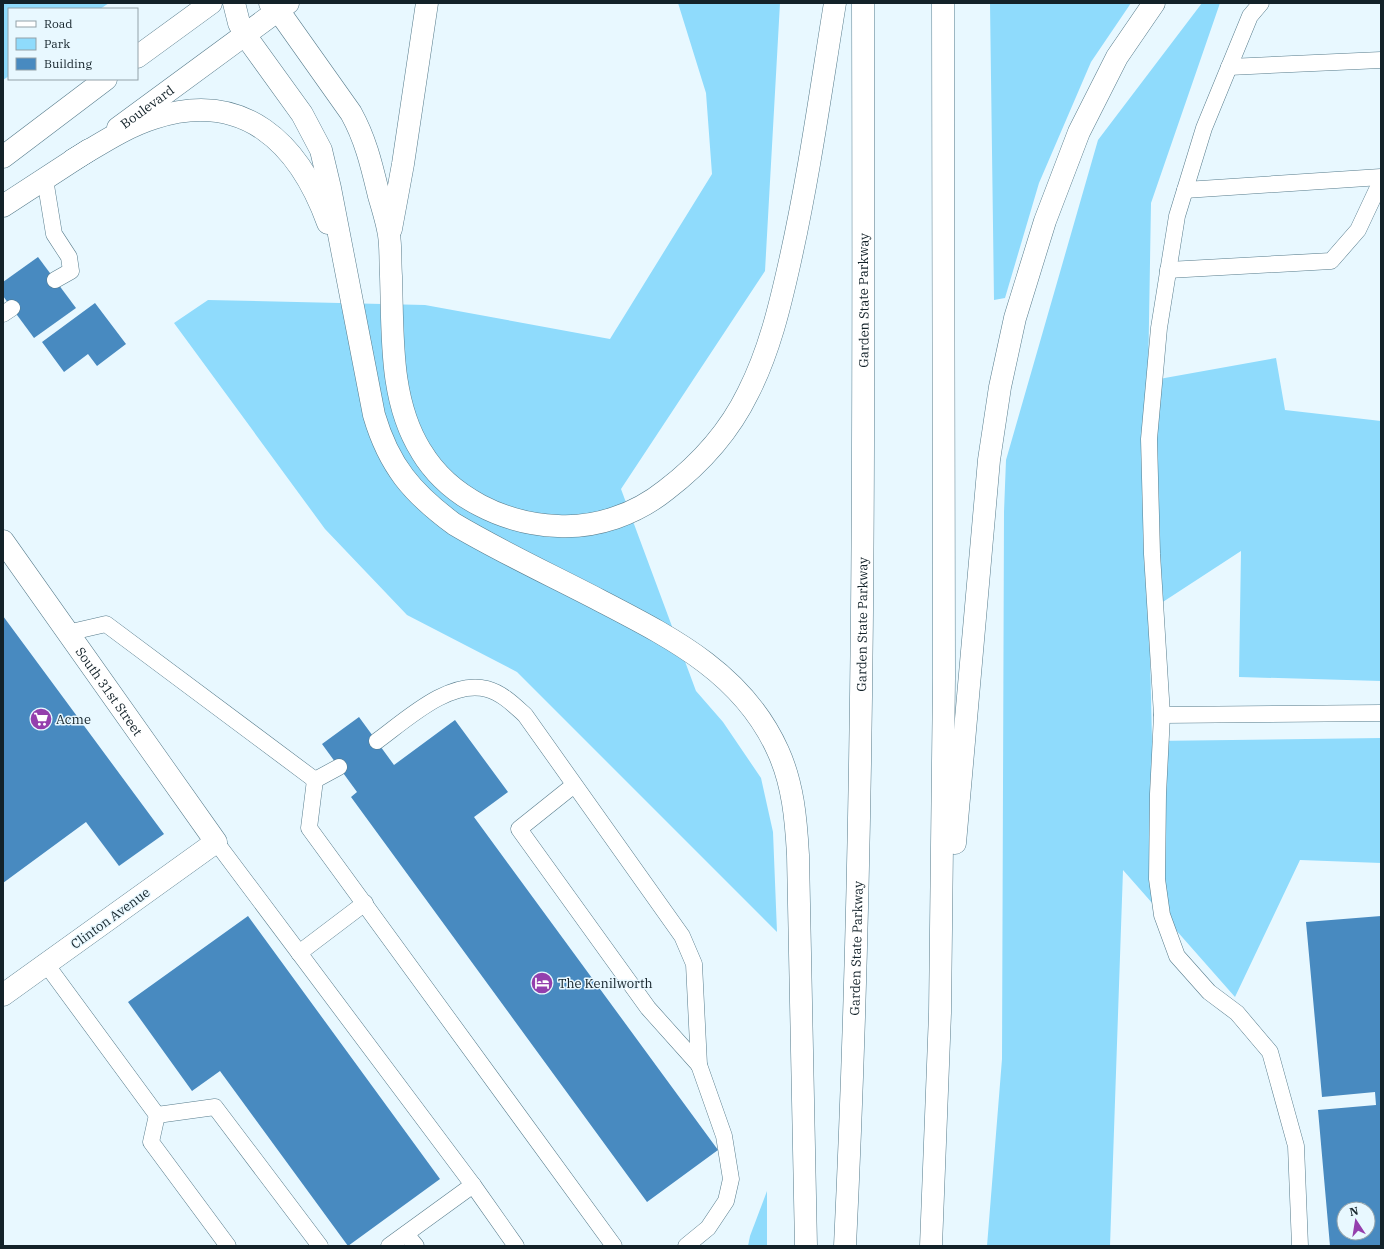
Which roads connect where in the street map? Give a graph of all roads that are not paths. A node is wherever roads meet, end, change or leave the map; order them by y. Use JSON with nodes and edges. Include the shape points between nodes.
{"nodes":[{"id":1,"x":211,"y":3,"type":"edge"},
{"id":2,"x":234,"y":3,"type":"edge"},
{"id":3,"x":427,"y":3,"type":"edge"},
{"id":4,"x":835,"y":3,"type":"edge"},
{"id":5,"x":863,"y":3,"type":"edge"},
{"id":6,"x":943,"y":3,"type":"edge"},
{"id":7,"x":1154,"y":3,"type":"edge"},
{"id":8,"x":1261,"y":3,"type":"edge"},
{"id":9,"x":278,"y":5,"type":"edge"},
{"id":10,"x":245,"y":35,"type":"junction"},
{"id":11,"x":138,"y":56,"type":"edge"},
{"id":12,"x":1381,"y":60,"type":"edge"},
{"id":13,"x":1229,"y":67,"type":"junction"},
{"id":14,"x":105,"y":80,"type":"edge"},
{"id":15,"x":3,"y":157,"type":"edge"},
{"id":16,"x":73,"y":160,"type":"junction"},
{"id":17,"x":1381,"y":177,"type":"edge"},
{"id":18,"x":45,"y":178,"type":"junction"},
{"id":19,"x":1381,"y":181,"type":"edge"},
{"id":20,"x":1185,"y":190,"type":"junction"},
{"id":21,"x":3,"y":206,"type":"edge"},
{"id":22,"x":389,"y":236,"type":"junction"},
{"id":23,"x":1168,"y":270,"type":"junction"},
{"id":24,"x":55,"y":280,"type":"dead end"},
{"id":25,"x":347,"y":282,"type":"junction"},
{"id":26,"x":3,"y":541,"type":"edge"},
{"id":27,"x":67,"y":633,"type":"junction"},
{"id":28,"x":1381,"y":713,"type":"edge"},
{"id":29,"x":1162,"y":715,"type":"junction"},
{"id":30,"x":376,"y":741,"type":"dead end"},
{"id":31,"x":339,"y":767,"type":"dead end"},
{"id":32,"x":315,"y":780,"type":"junction"},
{"id":33,"x":574,"y":785,"type":"junction"},
{"id":34,"x":216,"y":842,"type":"junction"},
{"id":35,"x":365,"y":903,"type":"junction"},
{"id":36,"x":298,"y":953,"type":"junction"},
{"id":37,"x":46,"y":964,"type":"junction"},
{"id":38,"x":3,"y":995,"type":"edge"},
{"id":39,"x":940,"y":1013,"type":"junction"},
{"id":40,"x":700,"y":1065,"type":"junction"},
{"id":41,"x":157,"y":1115,"type":"junction"},
{"id":42,"x":473,"y":1185,"type":"junction"},
{"id":43,"x":411,"y":1240,"type":"edge"},
{"id":44,"x":228,"y":1246,"type":"edge"},
{"id":45,"x":320,"y":1246,"type":"edge"},
{"id":46,"x":389,"y":1246,"type":"edge"},
{"id":47,"x":516,"y":1246,"type":"edge"},
{"id":48,"x":614,"y":1246,"type":"edge"},
{"id":49,"x":686,"y":1246,"type":"edge"},
{"id":50,"x":806,"y":1246,"type":"edge"},
{"id":51,"x":845,"y":1246,"type":"edge"},
{"id":52,"x":931,"y":1246,"type":"edge"},
{"id":53,"x":1300,"y":1246,"type":"edge"}],
"edges":[{"from":1,"to":11,"type":"main road"},
{"from":2,"to":10,"type":"main road"},
{"from":3,"to":22,"type":"main road"},
{"from":4,"to":22,"type":"main road","via":[[795,237],[776,320],[763,360],[748,394],[713,445],[686,474],[655,499],[638,508],[621,516],[584,525],[543,525],[524,522],[505,517],[470,499],[433,468],[414,439],[402,408],[398,387],[394,365]]},
{"from":5,"to":51,"type":"main road","name":"Garden State Parkway","via":[[864,479],[860,811]]},
{"from":6,"to":39,"type":"main road","via":[[944,678]]},
{"from":7,"to":39,"type":"main road","via":[[1129,36],[1079,132],[1034,251],[1007,353],[994,422],[984,504]]},
{"from":8,"to":13,"type":"lane","via":[[1250,16]]},
{"from":9,"to":10,"type":"main road","name":"Boulevard"},
{"from":9,"to":22,"type":"main road","via":[[361,130]]},
{"from":10,"to":16,"type":"main road","name":"Boulevard"},
{"from":10,"to":25,"type":"main road","via":[[302,114],[320,150],[330,188]]},
{"from":12,"to":13,"type":"lane"},
{"from":13,"to":20,"type":"lane","via":[[1204,128]]},
{"from":14,"to":15,"type":"main road"},
{"from":16,"to":18,"type":"main road","name":"Boulevard"},
{"from":16,"to":25,"type":"main road","via":[[132,127],[177,112],[212,111],[259,125],[287,148],[306,176],[326,219]]},
{"from":17,"to":20,"type":"lane"},
{"from":18,"to":21,"type":"main road","name":"Boulevard"},
{"from":18,"to":24,"type":"lane","via":[[54,234],[69,257],[72,271]]},
{"from":19,"to":23,"type":"lane","via":[[1358,230],[1331,261]]},
{"from":20,"to":23,"type":"lane","via":[[1177,216]]},
{"from":23,"to":29,"type":"lane","via":[[1159,328],[1149,439],[1152,554]]},
{"from":25,"to":50,"type":"main road","via":[[380,435],[397,470],[411,487],[454,524],[661,632],[711,665],[748,703],[778,751],[794,806],[798,855]]},
{"from":26,"to":27,"type":"main road","name":"South 31st Street"},
{"from":27,"to":32,"type":"lane","via":[[106,624]]},
{"from":27,"to":34,"type":"main road","name":"South 31st Street"},
{"from":28,"to":29,"type":"lane"},
{"from":29,"to":53,"type":"lane","via":[[1157,879],[1162,915],[1177,956],[1208,992],[1237,1013],[1270,1052],[1296,1146]]},
{"from":30,"to":33,"type":"lane","via":[[444,695],[457,689],[487,689],[502,696],[525,715]]},
{"from":31,"to":32,"type":"lane"},
{"from":32,"to":35,"type":"lane","via":[[309,828]]},
{"from":33,"to":40,"type":"lane","via":[[682,936],[694,964]]},
{"from":33,"to":40,"type":"lane","via":[[519,829],[648,1008]]},
{"from":34,"to":36,"type":"lane"},
{"from":34,"to":37,"type":"main road","name":"Clinton Avenue"},
{"from":35,"to":36,"type":"lane"},
{"from":35,"to":48,"type":"lane"},
{"from":36,"to":42,"type":"lane"},
{"from":37,"to":38,"type":"main road","name":"Clinton Avenue"},
{"from":37,"to":41,"type":"lane"},
{"from":39,"to":52,"type":"main road"},
{"from":40,"to":49,"type":"lane","via":[[724,1136],[731,1179],[726,1201],[708,1228]]},
{"from":41,"to":44,"type":"lane","via":[[151,1142]]},
{"from":41,"to":45,"type":"lane","via":[[215,1106]]},
{"from":42,"to":43,"type":"lane"},
{"from":42,"to":47,"type":"lane"},
{"from":43,"to":46,"type":"lane"}]}
